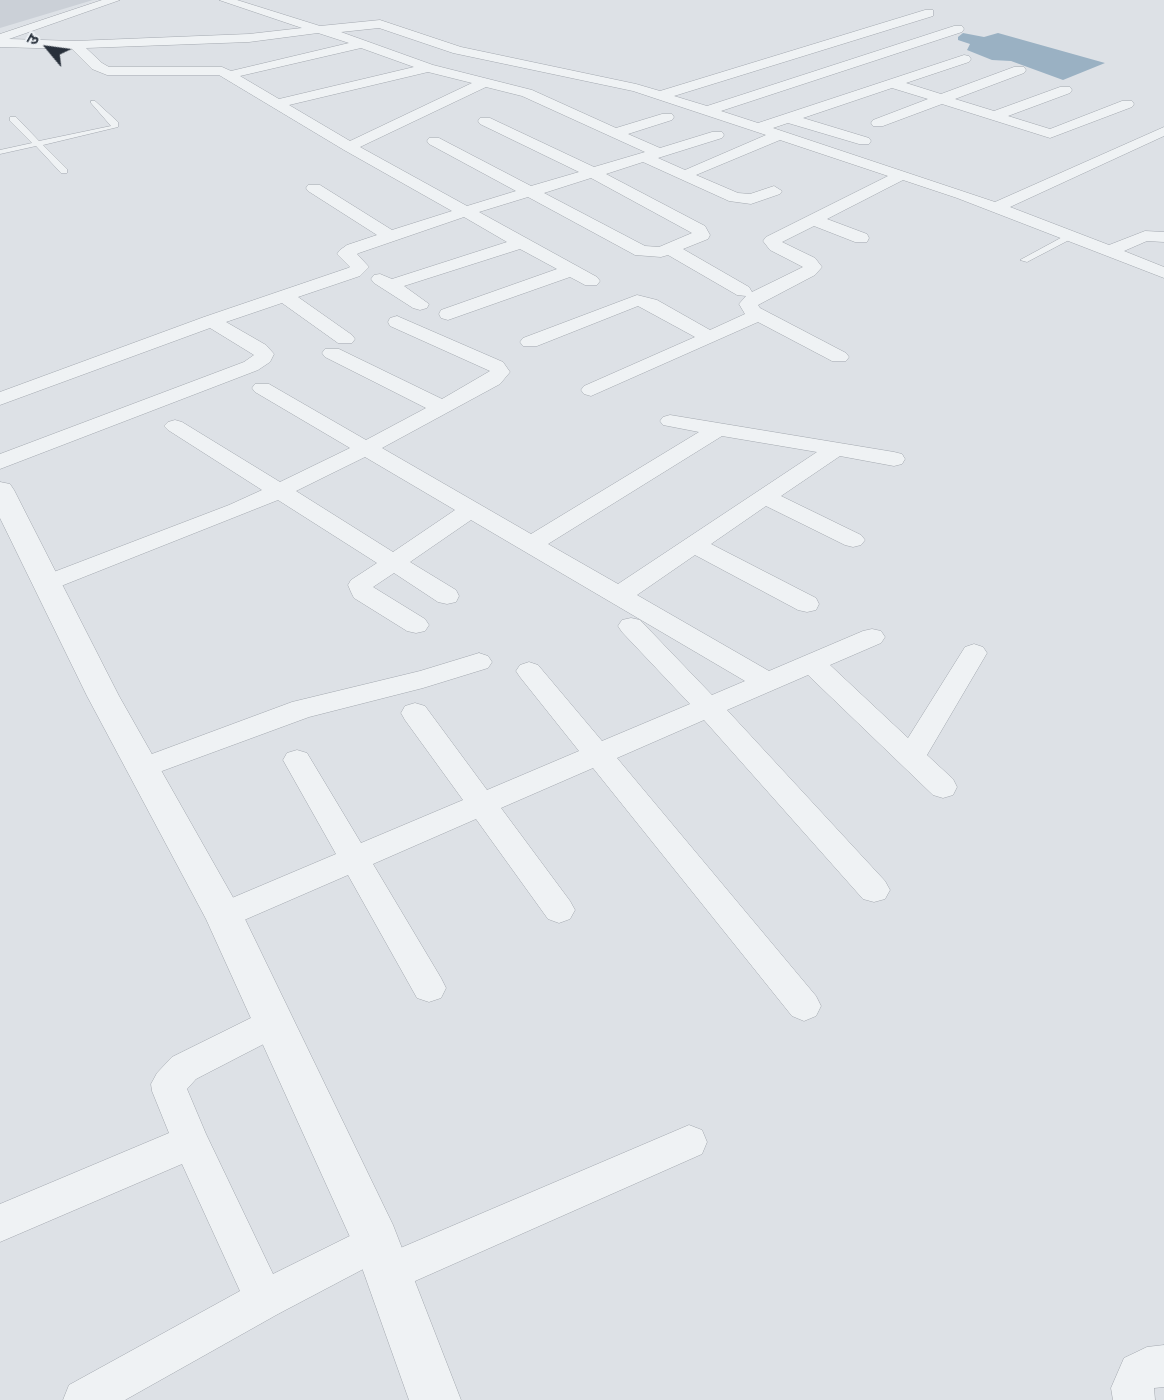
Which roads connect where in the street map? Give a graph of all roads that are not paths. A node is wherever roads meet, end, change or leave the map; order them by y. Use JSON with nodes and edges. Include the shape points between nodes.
{"nodes":[{"id":1,"x":114,"y":0,"type":"edge"},
{"id":2,"x":225,"y":0,"type":"edge"},
{"id":3,"x":929,"y":13,"type":"dead end"},
{"id":4,"x":915,"y":17,"type":"junction"},
{"id":5,"x":958,"y":29,"type":"junction"},
{"id":6,"x":323,"y":30,"type":"junction"},
{"id":7,"x":973,"y":34,"type":"dead end"},
{"id":8,"x":0,"y":38,"type":"edge"},
{"id":9,"x":840,"y":39,"type":"junction"},
{"id":10,"x":0,"y":43,"type":"edge"},
{"id":11,"x":361,"y":44,"type":"junction"},
{"id":12,"x":75,"y":45,"type":"junction"},
{"id":13,"x":884,"y":55,"type":"junction"},
{"id":14,"x":964,"y":59,"type":"dead end"},
{"id":15,"x":428,"y":68,"type":"junction"},
{"id":16,"x":1019,"y":70,"type":"dead end"},
{"id":17,"x":229,"y":75,"type":"junction"},
{"id":18,"x":486,"y":82,"type":"junction"},
{"id":19,"x":892,"y":83,"type":"junction"},
{"id":20,"x":1065,"y":90,"type":"dead end"},
{"id":21,"x":660,"y":96,"type":"junction"},
{"id":22,"x":941,"y":99,"type":"junction"},
{"id":23,"x":93,"y":102,"type":"dead end"},
{"id":24,"x":277,"y":104,"type":"junction"},
{"id":25,"x":1127,"y":104,"type":"dead end"},
{"id":26,"x":707,"y":111,"type":"junction"},
{"id":27,"x":995,"y":116,"type":"junction"},
{"id":28,"x":667,"y":117,"type":"dead end"},
{"id":29,"x":788,"y":118,"type":"junction"},
{"id":30,"x":13,"y":119,"type":"dead end"},
{"id":31,"x":485,"y":121,"type":"dead end"},
{"id":32,"x":878,"y":123,"type":"dead end"},
{"id":33,"x":758,"y":128,"type":"junction"},
{"id":34,"x":1164,"y":131,"type":"edge"},
{"id":35,"x":615,"y":133,"type":"junction"},
{"id":36,"x":1050,"y":134,"type":"junction"},
{"id":37,"x":717,"y":135,"type":"dead end"},
{"id":38,"x":780,"y":135,"type":"junction"},
{"id":39,"x":434,"y":141,"type":"dead end"},
{"id":40,"x":864,"y":141,"type":"dead end"},
{"id":41,"x":1068,"y":141,"type":"dead end"},
{"id":42,"x":37,"y":145,"type":"junction"},
{"id":43,"x":349,"y":147,"type":"junction"},
{"id":44,"x":1088,"y":148,"type":"dead end"},
{"id":45,"x":0,"y":152,"type":"edge"},
{"id":46,"x":651,"y":155,"type":"junction"},
{"id":47,"x":1110,"y":156,"type":"junction"},
{"id":48,"x":64,"y":171,"type":"dead end"},
{"id":49,"x":692,"y":171,"type":"dead end"},
{"id":50,"x":593,"y":173,"type":"junction"},
{"id":51,"x":901,"y":175,"type":"junction"},
{"id":52,"x":314,"y":188,"type":"dead end"},
{"id":53,"x":774,"y":191,"type":"dead end"},
{"id":54,"x":532,"y":192,"type":"junction"},
{"id":55,"x":995,"y":208,"type":"junction"},
{"id":56,"x":467,"y":211,"type":"junction"},
{"id":57,"x":813,"y":220,"type":"junction"},
{"id":58,"x":391,"y":237,"type":"junction"},
{"id":59,"x":1068,"y":237,"type":"junction"},
{"id":60,"x":1164,"y":237,"type":"edge"},
{"id":61,"x":861,"y":238,"type":"dead end"},
{"id":62,"x":523,"y":242,"type":"junction"},
{"id":63,"x":670,"y":249,"type":"junction"},
{"id":64,"x":1108,"y":252,"type":"junction"},
{"id":65,"x":1024,"y":260,"type":"dead end"},
{"id":66,"x":360,"y":267,"type":"junction"},
{"id":67,"x":572,"y":270,"type":"junction"},
{"id":68,"x":1164,"y":273,"type":"edge"},
{"id":69,"x":591,"y":281,"type":"dead end"},
{"id":70,"x":390,"y":285,"type":"junction"},
{"id":71,"x":742,"y":291,"type":"dead end"},
{"id":72,"x":284,"y":296,"type":"junction"},
{"id":73,"x":420,"y":304,"type":"dead end"},
{"id":74,"x":448,"y":314,"type":"dead end"},
{"id":75,"x":759,"y":315,"type":"junction"},
{"id":76,"x":211,"y":321,"type":"junction"},
{"id":77,"x":397,"y":322,"type":"dead end"},
{"id":78,"x":709,"y":338,"type":"junction"},
{"id":79,"x":530,"y":342,"type":"dead end"},
{"id":80,"x":839,"y":357,"type":"dead end"},
{"id":81,"x":262,"y":388,"type":"dead end"},
{"id":82,"x":591,"y":390,"type":"dead end"},
{"id":83,"x":0,"y":399,"type":"edge"},
{"id":84,"x":441,"y":407,"type":"junction"},
{"id":85,"x":670,"y":421,"type":"dead end"},
{"id":86,"x":175,"y":426,"type":"dead end"},
{"id":87,"x":719,"y":429,"type":"junction"},
{"id":88,"x":365,"y":449,"type":"junction"},
{"id":89,"x":836,"y":449,"type":"junction"},
{"id":90,"x":894,"y":459,"type":"dead end"},
{"id":91,"x":0,"y":462,"type":"edge"},
{"id":92,"x":279,"y":491,"type":"junction"},
{"id":93,"x":765,"y":497,"type":"junction"},
{"id":94,"x":2,"y":498,"type":"edge"},
{"id":95,"x":470,"y":510,"type":"junction"},
{"id":96,"x":853,"y":540,"type":"dead end"},
{"id":97,"x":694,"y":544,"type":"junction"},
{"id":98,"x":530,"y":545,"type":"junction"},
{"id":99,"x":392,"y":561,"type":"junction"},
{"id":100,"x":47,"y":583,"type":"junction"},
{"id":101,"x":447,"y":596,"type":"dead end"},
{"id":102,"x":618,"y":596,"type":"junction"},
{"id":103,"x":807,"y":604,"type":"dead end"},
{"id":104,"x":416,"y":626,"type":"dead end"},
{"id":105,"x":631,"y":626,"type":"dead end"},
{"id":106,"x":872,"y":637,"type":"dead end"},
{"id":107,"x":974,"y":653,"type":"dead end"},
{"id":108,"x":479,"y":662,"type":"dead end"},
{"id":109,"x":812,"y":663,"type":"junction"},
{"id":110,"x":529,"y":671,"type":"dead end"},
{"id":111,"x":768,"y":682,"type":"junction"},
{"id":112,"x":708,"y":707,"type":"junction"},
{"id":113,"x":415,"y":713,"type":"dead end"},
{"id":114,"x":598,"y":755,"type":"junction"},
{"id":115,"x":911,"y":757,"type":"junction"},
{"id":116,"x":297,"y":760,"type":"dead end"},
{"id":117,"x":143,"y":768,"type":"junction"},
{"id":118,"x":943,"y":787,"type":"dead end"},
{"id":119,"x":481,"y":805,"type":"junction"},
{"id":120,"x":354,"y":860,"type":"junction"},
{"id":121,"x":874,"y":890,"type":"dead end"},
{"id":122,"x":559,"y":910,"type":"dead end"},
{"id":123,"x":224,"y":915,"type":"junction"},
{"id":124,"x":429,"y":987,"type":"dead end"},
{"id":125,"x":804,"y":1006,"type":"dead end"},
{"id":126,"x":273,"y":1022,"type":"junction"},
{"id":127,"x":191,"y":1142,"type":"junction"},
{"id":128,"x":690,"y":1142,"type":"dead end"},
{"id":129,"x":0,"y":1223,"type":"edge"},
{"id":130,"x":382,"y":1257,"type":"junction"},
{"id":131,"x":264,"y":1300,"type":"junction"},
{"id":132,"x":1164,"y":1366,"type":"edge"},
{"id":133,"x":84,"y":1400,"type":"edge"},
{"id":134,"x":435,"y":1400,"type":"edge"},
{"id":135,"x":1134,"y":1400,"type":"edge"}],
"edges":[{"from":1,"to":8,"type":"street"},
{"from":2,"to":6,"type":"street"},
{"from":3,"to":4,"type":"street"},
{"from":4,"to":5,"type":"street"},
{"from":4,"to":9,"type":"street"},
{"from":5,"to":7,"type":"street"},
{"from":5,"to":13,"type":"street"},
{"from":6,"to":11,"type":"street"},
{"from":6,"to":12,"type":"street","via":[[249,38]]},
{"from":6,"to":21,"type":"street","via":[[380,24],[458,50]]},
{"from":9,"to":13,"type":"street"},
{"from":9,"to":21,"type":"street"},
{"from":10,"to":12,"type":"street"},
{"from":11,"to":15,"type":"street"},
{"from":11,"to":17,"type":"street"},
{"from":12,"to":17,"type":"street","via":[[97,66],[107,70],[214,69]]},
{"from":13,"to":26,"type":"street"},
{"from":14,"to":19,"type":"street"},
{"from":15,"to":18,"type":"street"},
{"from":15,"to":24,"type":"street"},
{"from":16,"to":22,"type":"street"},
{"from":17,"to":24,"type":"street"},
{"from":18,"to":35,"type":"street","via":[[539,97]]},
{"from":18,"to":43,"type":"street"},
{"from":19,"to":22,"type":"street"},
{"from":19,"to":29,"type":"street"},
{"from":20,"to":27,"type":"street"},
{"from":21,"to":26,"type":"street"},
{"from":22,"to":27,"type":"street"},
{"from":22,"to":32,"type":"street"},
{"from":23,"to":42,"type":"lane","via":[[114,127]]},
{"from":24,"to":43,"type":"street"},
{"from":25,"to":36,"type":"street"},
{"from":26,"to":33,"type":"street"},
{"from":27,"to":36,"type":"street"},
{"from":28,"to":35,"type":"street"},
{"from":29,"to":33,"type":"street"},
{"from":29,"to":40,"type":"street"},
{"from":30,"to":42,"type":"lane"},
{"from":31,"to":50,"type":"street"},
{"from":33,"to":38,"type":"street"},
{"from":34,"to":47,"type":"street"},
{"from":35,"to":46,"type":"street"},
{"from":36,"to":41,"type":"street"},
{"from":37,"to":46,"type":"street"},
{"from":38,"to":49,"type":"street"},
{"from":38,"to":51,"type":"street"},
{"from":39,"to":54,"type":"street"},
{"from":42,"to":45,"type":"lane"},
{"from":42,"to":48,"type":"lane"},
{"from":43,"to":56,"type":"street"},
{"from":44,"to":47,"type":"street"},
{"from":46,"to":50,"type":"street"},
{"from":46,"to":53,"type":"street","via":[[735,198],[751,199]]},
{"from":47,"to":55,"type":"street"},
{"from":50,"to":54,"type":"street"},
{"from":50,"to":63,"type":"street","via":[[702,232],[699,237]]},
{"from":51,"to":55,"type":"street"},
{"from":51,"to":57,"type":"street"},
{"from":52,"to":58,"type":"street"},
{"from":54,"to":56,"type":"street"},
{"from":54,"to":63,"type":"street","via":[[641,251]]},
{"from":55,"to":59,"type":"street"},
{"from":56,"to":58,"type":"street"},
{"from":56,"to":62,"type":"street"},
{"from":57,"to":61,"type":"street"},
{"from":57,"to":75,"type":"street","via":[[772,241],[813,267],[751,300],[749,308]]},
{"from":58,"to":66,"type":"street","via":[[349,251],[347,257]]},
{"from":59,"to":64,"type":"street"},
{"from":59,"to":65,"type":"lane"},
{"from":60,"to":64,"type":"street","via":[[1145,236]]},
{"from":62,"to":67,"type":"street"},
{"from":62,"to":70,"type":"street"},
{"from":63,"to":71,"type":"street"},
{"from":64,"to":68,"type":"street"},
{"from":66,"to":70,"type":"street"},
{"from":66,"to":72,"type":"street"},
{"from":67,"to":69,"type":"street"},
{"from":67,"to":74,"type":"street"},
{"from":70,"to":73,"type":"street"},
{"from":72,"to":76,"type":"street"},
{"from":72,"to":84,"type":"street","via":[[338,346]]},
{"from":75,"to":78,"type":"street"},
{"from":75,"to":80,"type":"street"},
{"from":76,"to":83,"type":"street"},
{"from":76,"to":91,"type":"street","via":[[259,349],[263,358],[251,366]]},
{"from":77,"to":84,"type":"street","via":[[500,369],[493,380]]},
{"from":78,"to":79,"type":"street","via":[[638,300]]},
{"from":78,"to":82,"type":"street"},
{"from":81,"to":88,"type":"street"},
{"from":84,"to":88,"type":"street"},
{"from":85,"to":87,"type":"street"},
{"from":86,"to":92,"type":"street"},
{"from":87,"to":89,"type":"street"},
{"from":87,"to":98,"type":"street"},
{"from":88,"to":92,"type":"street"},
{"from":88,"to":95,"type":"street"},
{"from":89,"to":90,"type":"street"},
{"from":89,"to":93,"type":"street"},
{"from":92,"to":99,"type":"street"},
{"from":92,"to":100,"type":"street"},
{"from":93,"to":96,"type":"street"},
{"from":93,"to":97,"type":"street"},
{"from":94,"to":100,"type":"street"},
{"from":95,"to":98,"type":"street"},
{"from":95,"to":99,"type":"street"},
{"from":97,"to":102,"type":"street"},
{"from":97,"to":103,"type":"street"},
{"from":98,"to":102,"type":"street"},
{"from":99,"to":101,"type":"street"},
{"from":99,"to":104,"type":"street","via":[[363,581],[360,589]]},
{"from":100,"to":117,"type":"street"},
{"from":102,"to":111,"type":"street"},
{"from":105,"to":112,"type":"street"},
{"from":106,"to":109,"type":"street"},
{"from":107,"to":115,"type":"street"},
{"from":108,"to":117,"type":"street","via":[[302,709]]},
{"from":109,"to":111,"type":"street"},
{"from":109,"to":115,"type":"street"},
{"from":110,"to":114,"type":"street"},
{"from":111,"to":112,"type":"street"},
{"from":112,"to":114,"type":"street"},
{"from":112,"to":121,"type":"street"},
{"from":113,"to":119,"type":"street"},
{"from":114,"to":119,"type":"street"},
{"from":114,"to":125,"type":"street"},
{"from":115,"to":118,"type":"street"},
{"from":116,"to":120,"type":"street"},
{"from":117,"to":123,"type":"street"},
{"from":119,"to":120,"type":"street"},
{"from":119,"to":122,"type":"street"},
{"from":120,"to":123,"type":"street"},
{"from":120,"to":124,"type":"street"},
{"from":123,"to":126,"type":"street"},
{"from":126,"to":127,"type":"street","via":[[174,1076],[170,1091]]},
{"from":126,"to":130,"type":"street"},
{"from":127,"to":129,"type":"street"},
{"from":127,"to":131,"type":"street"},
{"from":128,"to":130,"type":"street"},
{"from":130,"to":131,"type":"street"},
{"from":130,"to":134,"type":"street"},
{"from":131,"to":133,"type":"street"},
{"from":132,"to":135,"type":"street","via":[[1139,1373],[1132,1388]]}]}
